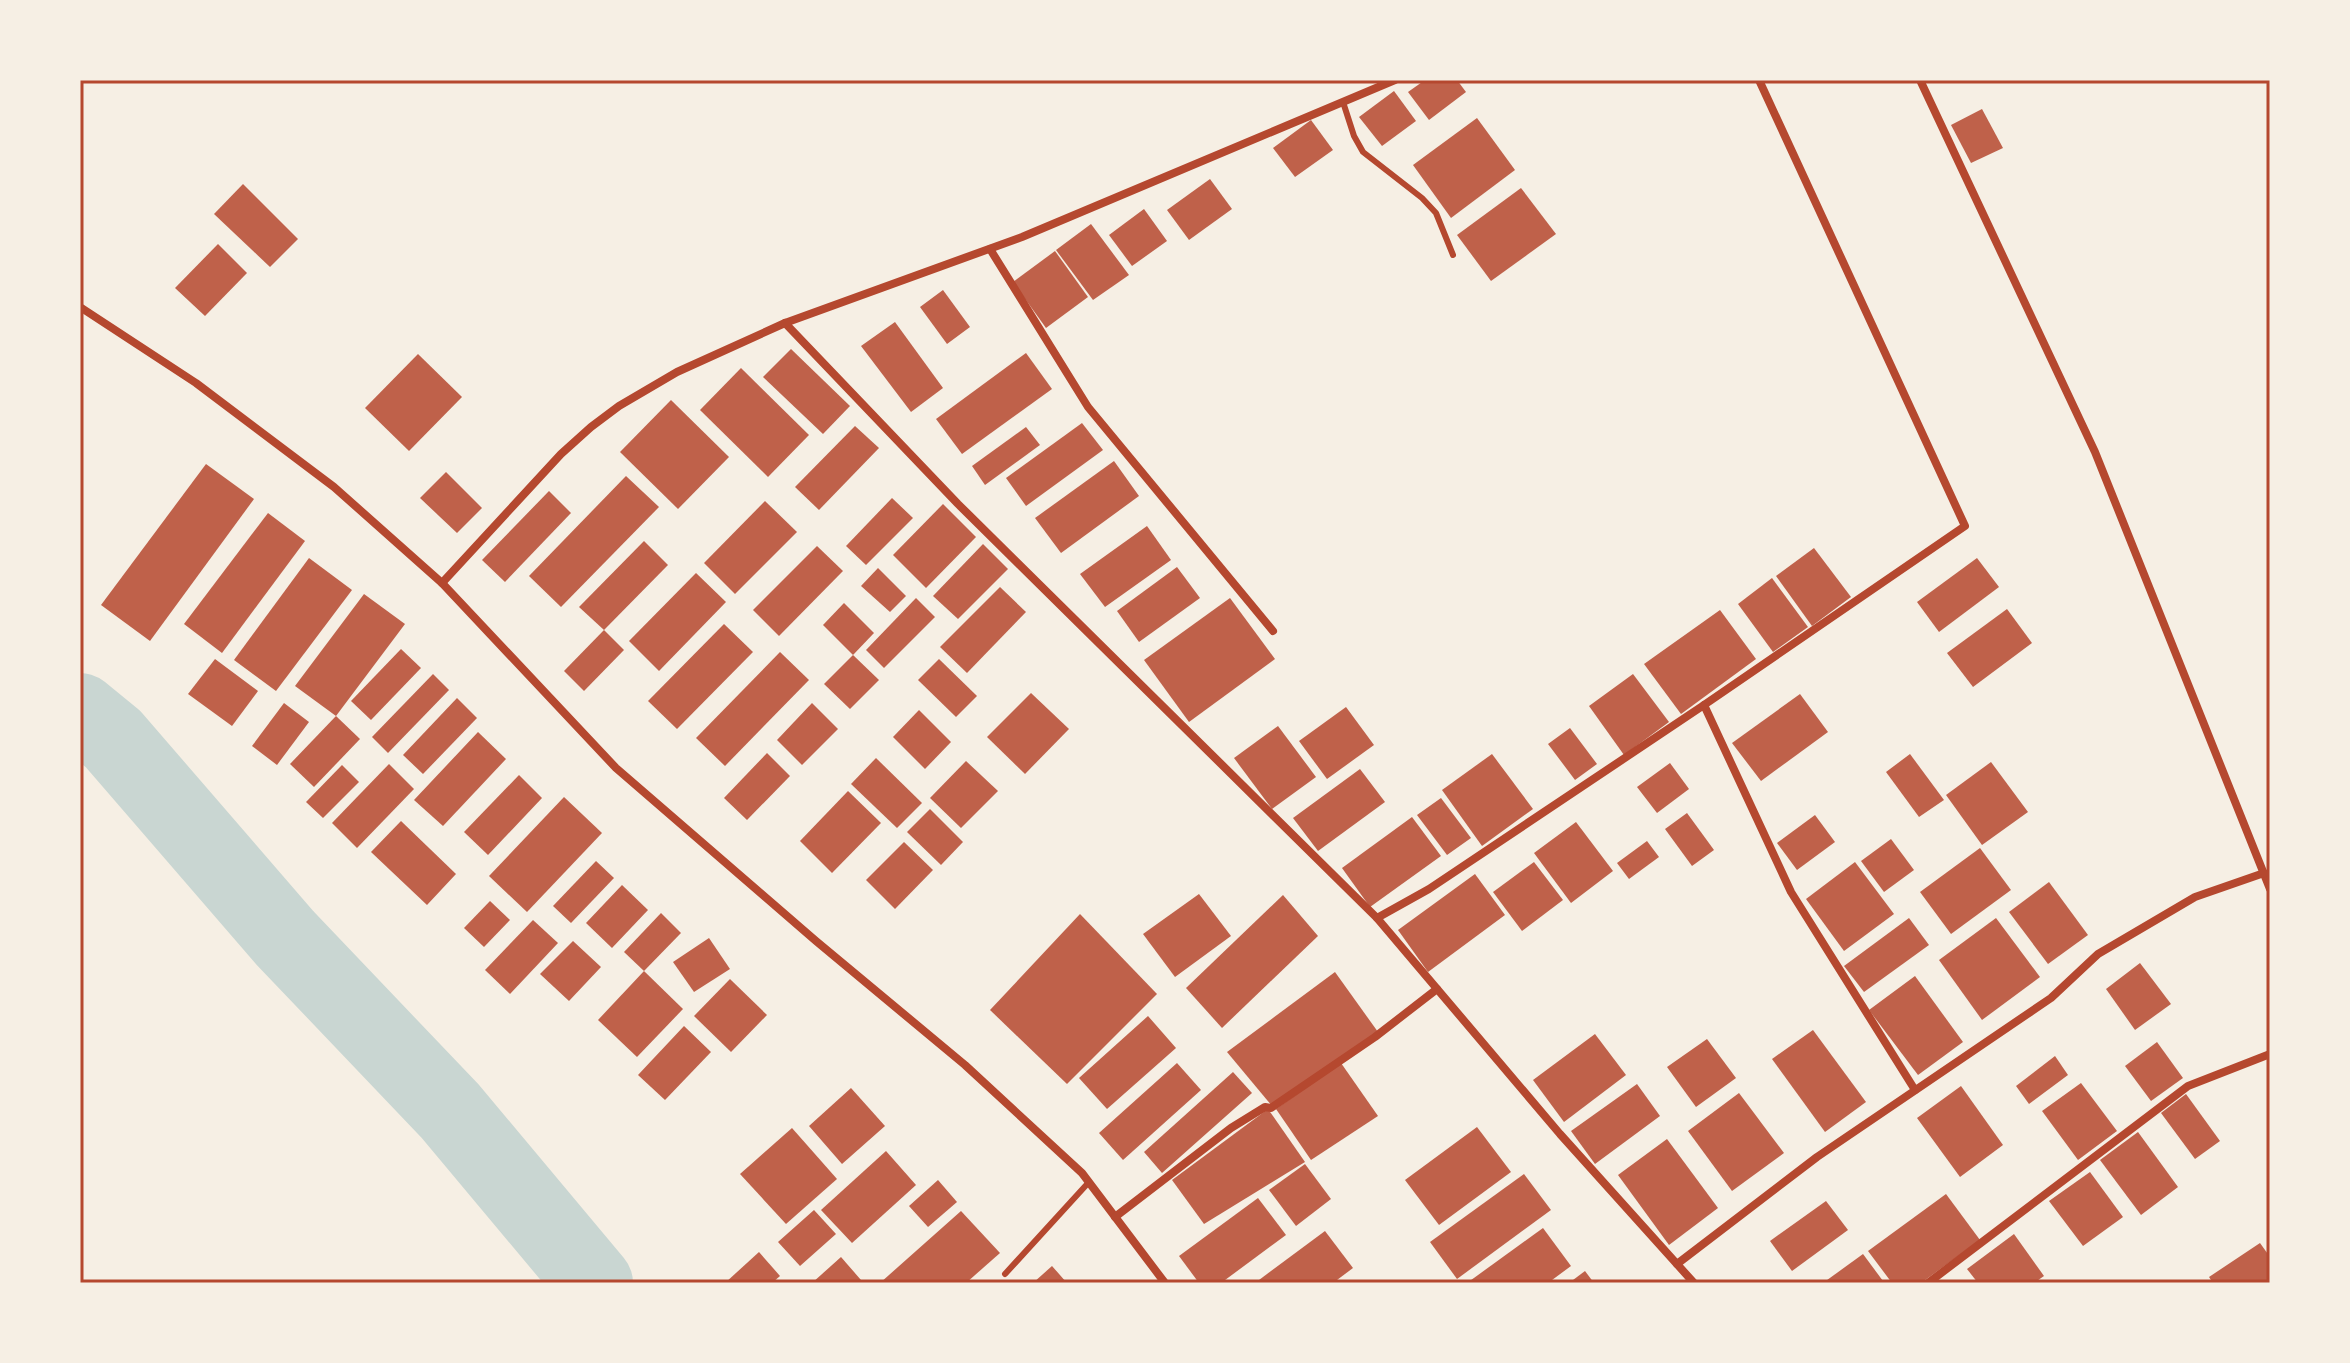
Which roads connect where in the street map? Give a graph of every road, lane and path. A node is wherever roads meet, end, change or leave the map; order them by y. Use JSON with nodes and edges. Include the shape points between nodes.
{"nodes":[{"id":1,"x":1395,"y":80,"type":"edge"},
{"id":2,"x":1759,"y":80,"type":"edge"},
{"id":3,"x":1920,"y":80,"type":"edge"},
{"id":4,"x":1343,"y":102,"type":"junction"},
{"id":5,"x":990,"y":249,"type":"junction"},
{"id":6,"x":1453,"y":255,"type":"dead end"},
{"id":7,"x":80,"y":307,"type":"edge"},
{"id":8,"x":785,"y":323,"type":"junction"},
{"id":9,"x":442,"y":583,"type":"junction"},
{"id":10,"x":1273,"y":631,"type":"dead end"},
{"id":11,"x":1704,"y":705,"type":"junction"},
{"id":12,"x":2264,"y":873,"type":"junction"},
{"id":13,"x":2270,"y":889,"type":"edge"},
{"id":14,"x":1377,"y":918,"type":"junction"},
{"id":15,"x":1437,"y":989,"type":"junction"},
{"id":16,"x":2268,"y":1055,"type":"edge"},
{"id":17,"x":1915,"y":1090,"type":"junction"},
{"id":18,"x":1089,"y":1182,"type":"junction"},
{"id":19,"x":1115,"y":1217,"type":"junction"},
{"id":20,"x":1677,"y":1264,"type":"junction"},
{"id":21,"x":1005,"y":1274,"type":"dead end"},
{"id":22,"x":1165,"y":1283,"type":"edge"},
{"id":23,"x":1694,"y":1283,"type":"edge"},
{"id":24,"x":1928,"y":1283,"type":"edge"}],
"edges":[{"from":1,"to":4,"type":"street"},
{"from":2,"to":11,"type":"street","via":[[1965,526]]},
{"from":3,"to":12,"type":"street","via":[[2095,452]]},
{"from":4,"to":5,"type":"street"},
{"from":4,"to":6,"type":"lane","via":[[1363,152],[1436,213]]},
{"from":5,"to":8,"type":"street"},
{"from":5,"to":10,"type":"street","via":[[1088,407]]},
{"from":7,"to":9,"type":"street","via":[[196,383],[334,487]]},
{"from":8,"to":9,"type":"street","via":[[677,372],[591,427]]},
{"from":8,"to":14,"type":"street","via":[[991,537]]},
{"from":9,"to":18,"type":"street","via":[[616,768],[965,1065]]},
{"from":11,"to":14,"type":"street","via":[[1429,889]]},
{"from":11,"to":17,"type":"street","via":[[1791,892]]},
{"from":12,"to":13,"type":"street"},
{"from":12,"to":17,"type":"street","via":[[2195,897],[2098,954],[2051,998]]},
{"from":14,"to":15,"type":"street"},
{"from":15,"to":19,"type":"street","via":[[1332,1067],[1231,1128]]},
{"from":15,"to":20,"type":"street"},
{"from":16,"to":24,"type":"street","via":[[2188,1086]]},
{"from":17,"to":20,"type":"street"},
{"from":18,"to":19,"type":"street"},
{"from":18,"to":21,"type":"lane"},
{"from":19,"to":22,"type":"street"},
{"from":20,"to":23,"type":"street"}]}
